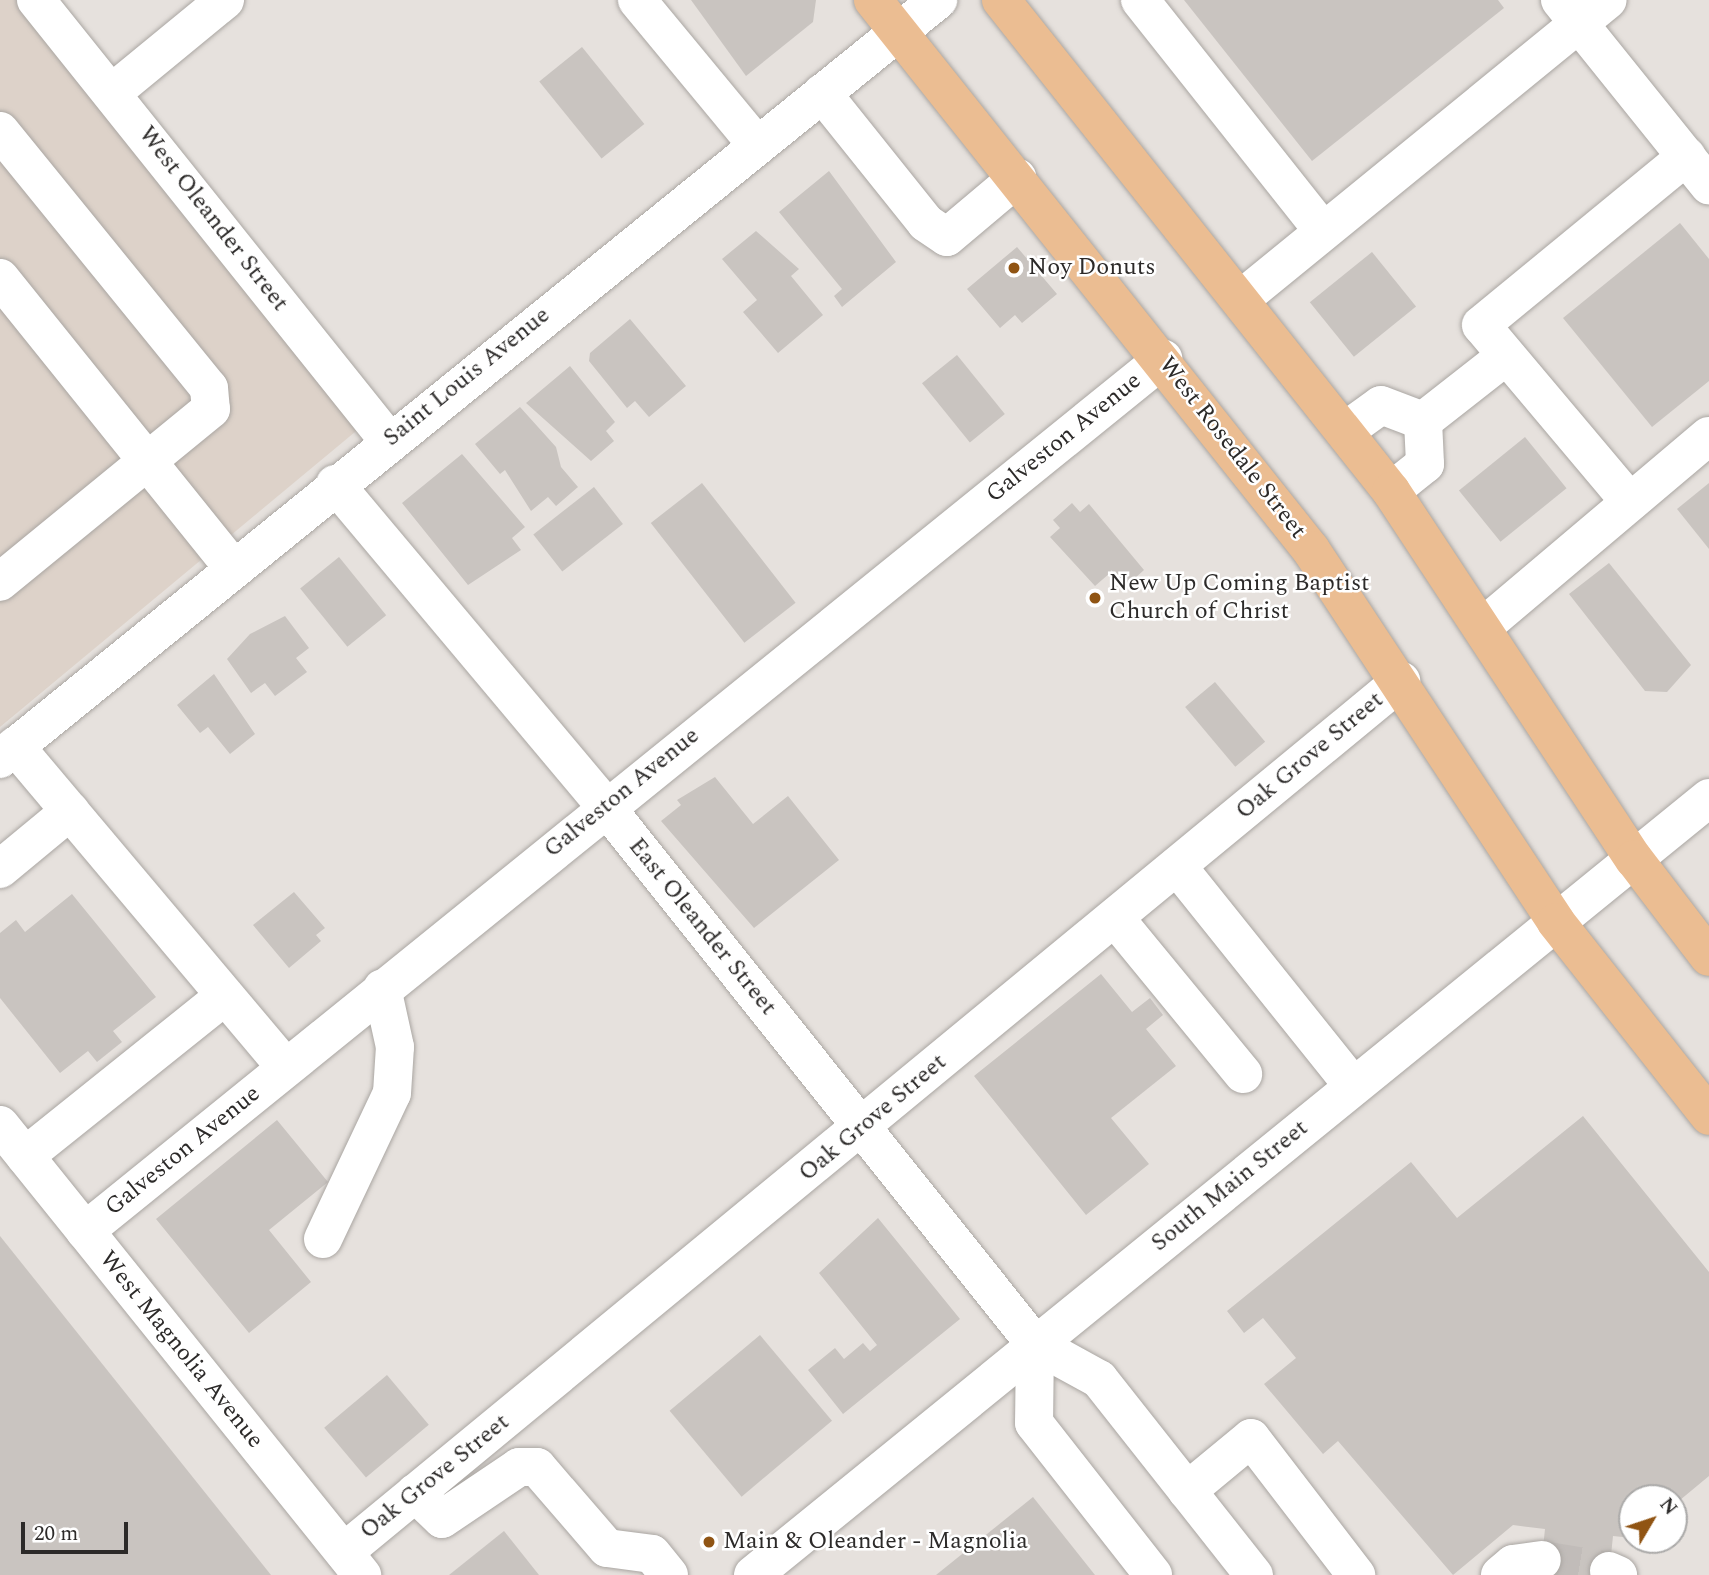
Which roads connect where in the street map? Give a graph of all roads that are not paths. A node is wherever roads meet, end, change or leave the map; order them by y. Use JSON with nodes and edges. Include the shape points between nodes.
{"nodes":[{"id":1,"x":36,"y":0,"type":"edge"},
{"id":2,"x":225,"y":0,"type":"edge"},
{"id":3,"x":638,"y":0,"type":"edge"},
{"id":4,"x":873,"y":0,"type":"edge"},
{"id":5,"x":938,"y":0,"type":"edge"},
{"id":6,"x":1001,"y":0,"type":"edge"},
{"id":7,"x":1140,"y":0,"type":"edge"},
{"id":8,"x":1582,"y":8,"type":"edge"},
{"id":9,"x":899,"y":32,"type":"junction"},
{"id":10,"x":113,"y":92,"type":"junction"},
{"id":11,"x":822,"y":93,"type":"junction"},
{"id":12,"x":0,"y":131,"type":"edge"},
{"id":13,"x":757,"y":145,"type":"junction"},
{"id":14,"x":1698,"y":170,"type":"edge"},
{"id":15,"x":1017,"y":178,"type":"junction"},
{"id":16,"x":1322,"y":230,"type":"junction"},
{"id":17,"x":0,"y":278,"type":"edge"},
{"id":18,"x":1241,"y":299,"type":"junction"},
{"id":19,"x":1506,"y":356,"type":"junction"},
{"id":20,"x":1163,"y":359,"type":"junction"},
{"id":21,"x":1423,"y":421,"type":"junction"},
{"id":22,"x":1345,"y":431,"type":"junction"},
{"id":23,"x":1709,"y":436,"type":"edge"},
{"id":24,"x":388,"y":440,"type":"junction"},
{"id":25,"x":148,"y":462,"type":"junction"},
{"id":26,"x":335,"y":484,"type":"junction"},
{"id":27,"x":1391,"y":491,"type":"junction"},
{"id":28,"x":1630,"y":502,"type":"junction"},
{"id":29,"x":233,"y":568,"type":"junction"},
{"id":30,"x":0,"y":582,"type":"edge"},
{"id":31,"x":1485,"y":625,"type":"junction"},
{"id":32,"x":1401,"y":681,"type":"junction"},
{"id":33,"x":7,"y":753,"type":"edge"},
{"id":34,"x":1709,"y":798,"type":"edge"},
{"id":35,"x":606,"y":806,"type":"junction"},
{"id":36,"x":70,"y":811,"type":"junction"},
{"id":37,"x":1633,"y":859,"type":"junction"},
{"id":38,"x":1177,"y":866,"type":"junction"},
{"id":39,"x":0,"y":869,"type":"edge"},
{"id":40,"x":1115,"y":918,"type":"junction"},
{"id":41,"x":1556,"y":922,"type":"junction"},
{"id":42,"x":1709,"y":957,"type":"edge"},
{"id":43,"x":382,"y":988,"type":"junction"},
{"id":44,"x":225,"y":996,"type":"junction"},
{"id":45,"x":285,"y":1067,"type":"junction"},
{"id":46,"x":1243,"y":1074,"type":"dead end"},
{"id":47,"x":1353,"y":1086,"type":"junction"},
{"id":48,"x":1709,"y":1116,"type":"edge"},
{"id":49,"x":0,"y":1125,"type":"edge"},
{"id":50,"x":862,"y":1127,"type":"junction"},
{"id":51,"x":25,"y":1156,"type":"junction"},
{"id":52,"x":85,"y":1231,"type":"junction"},
{"id":53,"x":323,"y":1239,"type":"dead end"},
{"id":54,"x":1035,"y":1344,"type":"junction"},
{"id":55,"x":1188,"y":1490,"type":"junction"},
{"id":56,"x":415,"y":1493,"type":"junction"},
{"id":57,"x":1542,"y":1560,"type":"tunnel mouth"},
{"id":58,"x":353,"y":1564,"type":"edge"},
{"id":59,"x":669,"y":1575,"type":"edge"},
{"id":60,"x":753,"y":1575,"type":"edge"},
{"id":61,"x":1153,"y":1575,"type":"edge"},
{"id":62,"x":1254,"y":1575,"type":"edge"},
{"id":63,"x":1356,"y":1575,"type":"edge"},
{"id":64,"x":1500,"y":1575,"type":"edge"}],
"edges":[{"from":1,"to":10,"type":"street","name":"West Oleander Street"},
{"from":2,"to":10,"type":"street"},
{"from":3,"to":13,"type":"street"},
{"from":4,"to":9,"type":"main road","name":"West Rosedale Street"},
{"from":5,"to":9,"type":"street","name":"Saint Louis Avenue"},
{"from":6,"to":18,"type":"main road"},
{"from":7,"to":16,"type":"street"},
{"from":8,"to":14,"type":"street"},
{"from":8,"to":16,"type":"street"},
{"from":9,"to":11,"type":"street","name":"Saint Louis Avenue"},
{"from":9,"to":15,"type":"main road","name":"West Rosedale Street"},
{"from":10,"to":24,"type":"street","name":"West Oleander Street"},
{"from":11,"to":13,"type":"street","name":"Saint Louis Avenue"},
{"from":11,"to":15,"type":"street","via":[[926,223],[947,237]]},
{"from":12,"to":25,"type":"street","via":[[209,387],[211,409]]},
{"from":13,"to":24,"type":"street","name":"Saint Louis Avenue"},
{"from":14,"to":19,"type":"street","via":[[1480,326]]},
{"from":15,"to":20,"type":"main road","name":"West Rosedale Street"},
{"from":16,"to":18,"type":"street"},
{"from":17,"to":25,"type":"street"},
{"from":18,"to":22,"type":"main road"},
{"from":19,"to":21,"type":"street"},
{"from":19,"to":28,"type":"street"},
{"from":20,"to":32,"type":"main road","name":"West Rosedale Street","via":[[1311,550]]},
{"from":20,"to":35,"type":"street","name":"Galveston Avenue"},
{"from":21,"to":22,"type":"street","via":[[1381,405]]},
{"from":21,"to":27,"type":"street","via":[[1424,464]]},
{"from":22,"to":27,"type":"main road"},
{"from":23,"to":28,"type":"street"},
{"from":24,"to":26,"type":"street","name":"Saint Louis Avenue"},
{"from":25,"to":29,"type":"street"},
{"from":25,"to":30,"type":"street"},
{"from":26,"to":29,"type":"street","name":"Saint Louis Avenue"},
{"from":26,"to":35,"type":"street","name":"East Oleander Street"},
{"from":27,"to":31,"type":"main road"},
{"from":28,"to":31,"type":"street"},
{"from":29,"to":33,"type":"street","name":"Saint Louis Avenue"},
{"from":31,"to":37,"type":"main road"},
{"from":32,"to":38,"type":"street","name":"Oak Grove Street"},
{"from":32,"to":41,"type":"main road","name":"West Rosedale Street"},
{"from":33,"to":36,"type":"street"},
{"from":34,"to":37,"type":"street","name":"South Main Street"},
{"from":35,"to":43,"type":"street","name":"Galveston Avenue"},
{"from":35,"to":50,"type":"street","name":"East Oleander Street"},
{"from":36,"to":39,"type":"street"},
{"from":36,"to":44,"type":"street"},
{"from":37,"to":41,"type":"street","name":"South Main Street"},
{"from":37,"to":42,"type":"main road"},
{"from":38,"to":40,"type":"street","name":"Oak Grove Street"},
{"from":38,"to":47,"type":"street"},
{"from":40,"to":46,"type":"street"},
{"from":40,"to":50,"type":"street","name":"Oak Grove Street"},
{"from":41,"to":47,"type":"street","name":"South Main Street"},
{"from":41,"to":48,"type":"main road","name":"West Rosedale Street"},
{"from":43,"to":45,"type":"street","name":"Galveston Avenue"},
{"from":43,"to":53,"type":"street","via":[[395,1048],[392,1093]]},
{"from":44,"to":45,"type":"street"},
{"from":44,"to":51,"type":"street"},
{"from":45,"to":52,"type":"street","name":"Galveston Avenue"},
{"from":47,"to":54,"type":"street","name":"South Main Street"},
{"from":49,"to":51,"type":"street","name":"West Magnolia Avenue"},
{"from":50,"to":54,"type":"street","name":"East Oleander Street"},
{"from":50,"to":56,"type":"street","name":"Oak Grove Street"},
{"from":51,"to":52,"type":"street","name":"West Magnolia Avenue"},
{"from":52,"to":58,"type":"street","name":"West Magnolia Avenue"},
{"from":54,"to":55,"type":"street","name":"East Oleander Street","via":[[1099,1379]]},
{"from":54,"to":60,"type":"street","name":"South Main Street"},
{"from":54,"to":61,"type":"street","via":[[1034,1423]]},
{"from":55,"to":62,"type":"street","name":"East Oleander Street"},
{"from":55,"to":63,"type":"street","via":[[1251,1437]]},
{"from":56,"to":58,"type":"street","name":"Oak Grove Street"},
{"from":56,"to":59,"type":"street","via":[[442,1519],[519,1467],[537,1466],[607,1548],[652,1553]]},
{"from":57,"to":64,"type":"street","via":[[1513,1564]]}]}
